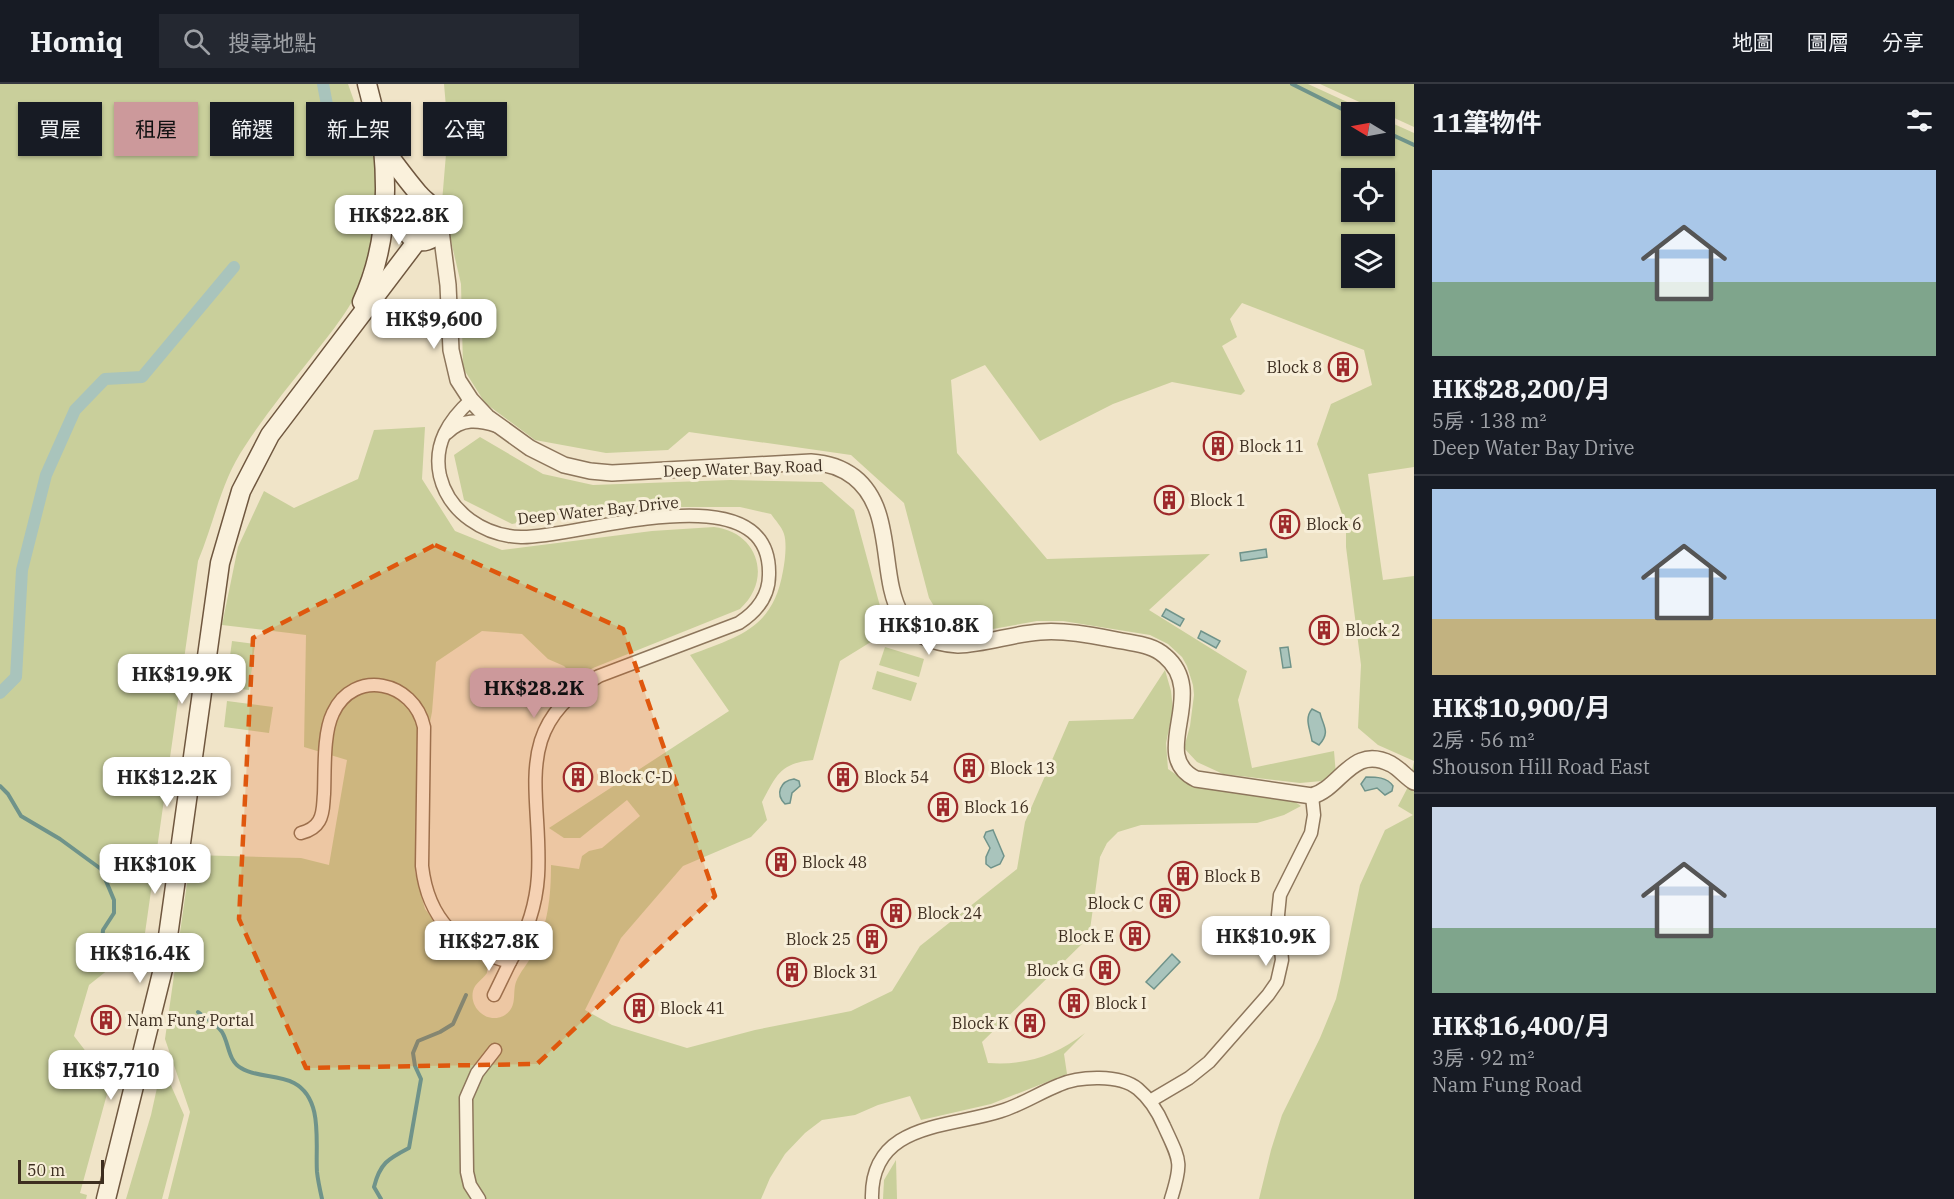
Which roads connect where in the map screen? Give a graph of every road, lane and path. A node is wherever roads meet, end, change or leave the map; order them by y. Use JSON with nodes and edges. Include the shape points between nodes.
{"nodes":[{"id":1,"x":366,"y":84,"type":"edge"},
{"id":2,"x":371,"y":102,"type":"edge"},
{"id":3,"x":383,"y":156,"type":"edge"},
{"id":4,"x":386,"y":156,"type":"edge"},
{"id":5,"x":390,"y":156,"type":"edge"},
{"id":6,"x":429,"y":206,"type":"junction"},
{"id":7,"x":440,"y":223,"type":"junction"},
{"id":8,"x":412,"y":233,"type":"junction"},
{"id":9,"x":448,"y":285,"type":"junction"},
{"id":10,"x":348,"y":333,"type":"junction"},
{"id":11,"x":471,"y":400,"type":"junction"},
{"id":12,"x":501,"y":428,"type":"junction"},
{"id":13,"x":442,"y":439,"type":"junction"},
{"id":14,"x":1414,"y":782,"type":"edge"},
{"id":15,"x":1312,"y":796,"type":"junction"},
{"id":16,"x":301,"y":833,"type":"dead end"},
{"id":17,"x":510,"y":962,"type":"junction"},
{"id":18,"x":494,"y":995,"type":"dead end"},
{"id":19,"x":495,"y":1050,"type":"dead end"},
{"id":20,"x":1150,"y":1101,"type":"junction"},
{"id":21,"x":106,"y":1199,"type":"edge"},
{"id":22,"x":479,"y":1199,"type":"edge"},
{"id":23,"x":872,"y":1199,"type":"edge"},
{"id":24,"x":1171,"y":1199,"type":"edge"}],
"edges":[{"from":1,"to":2,"type":"main road","name":"Deep Water Bay Road"},
{"from":3,"to":10,"type":"main road","via":[[386,209],[377,263]]},
{"from":4,"to":8,"type":"main road","name":"Deep Water Bay Road"},
{"from":5,"to":6,"type":"main road","name":"Deep Water Bay Road"},
{"from":6,"to":7,"type":"main road","name":"Deep Water Bay Road"},
{"from":6,"to":8,"type":"main road","via":[[412,207],[405,215]]},
{"from":7,"to":8,"type":"main road","via":[[428,240]]},
{"from":7,"to":9,"type":"street","name":"Deep Water Bay Road"},
{"from":8,"to":9,"type":"street","name":"Deep Water Bay Road","via":[[435,253]]},
{"from":8,"to":10,"type":"main road","via":[[380,290]]},
{"from":9,"to":11,"type":"street","name":"Deep Water Bay Road","via":[[452,360],[458,380]]},
{"from":10,"to":21,"type":"main road","via":[[270,435],[241,491],[219,563],[164,965]]},
{"from":11,"to":12,"type":"street","name":"Deep Water Bay Road"},
{"from":11,"to":13,"type":"street","name":"Deep Water Bay Drive","via":[[450,422]]},
{"from":12,"to":13,"type":"street","via":[[477,421],[464,422]]},
{"from":12,"to":15,"type":"street","name":"Deep Water Bay Road","via":[[553,460],[590,471],[622,473],[811,462],[843,470],[861,483],[874,500],[881,520],[892,596],[900,613],[920,634],[958,645],[1038,632],[1063,632],[1154,649],[1168,658],[1181,679],[1183,695],[1175,751],[1185,772],[1203,780]]},
{"from":13,"to":17,"type":"street","name":"Deep Water Bay Drive","via":[[439,466],[447,494],[464,515],[488,530],[533,537],[640,519],[723,518],[754,534],[769,565],[766,591],[746,618],[598,676],[552,717],[535,768],[537,891],[530,921]]},
{"from":14,"to":15,"type":"street","via":[[1393,765],[1364,761],[1351,766],[1320,794]]},
{"from":15,"to":20,"type":"street","via":[[1311,833],[1280,895],[1282,960],[1277,982],[1209,1062]]},
{"from":16,"to":17,"type":"street","via":[[314,827],[323,813],[328,728],[333,711],[351,692],[368,686],[385,686],[401,692],[419,710],[424,727],[422,866],[431,902],[460,940],[479,952]]},
{"from":17,"to":18,"type":"street","name":"Deep Water Bay Drive"},
{"from":19,"to":22,"type":"street","via":[[477,1073],[466,1098],[468,1179]]},
{"from":20,"to":23,"type":"street","via":[[1137,1088],[1120,1081],[1076,1079],[1020,1105],[916,1132],[885,1154],[876,1172]]},
{"from":20,"to":24,"type":"street","via":[[1180,1161]]}]}
